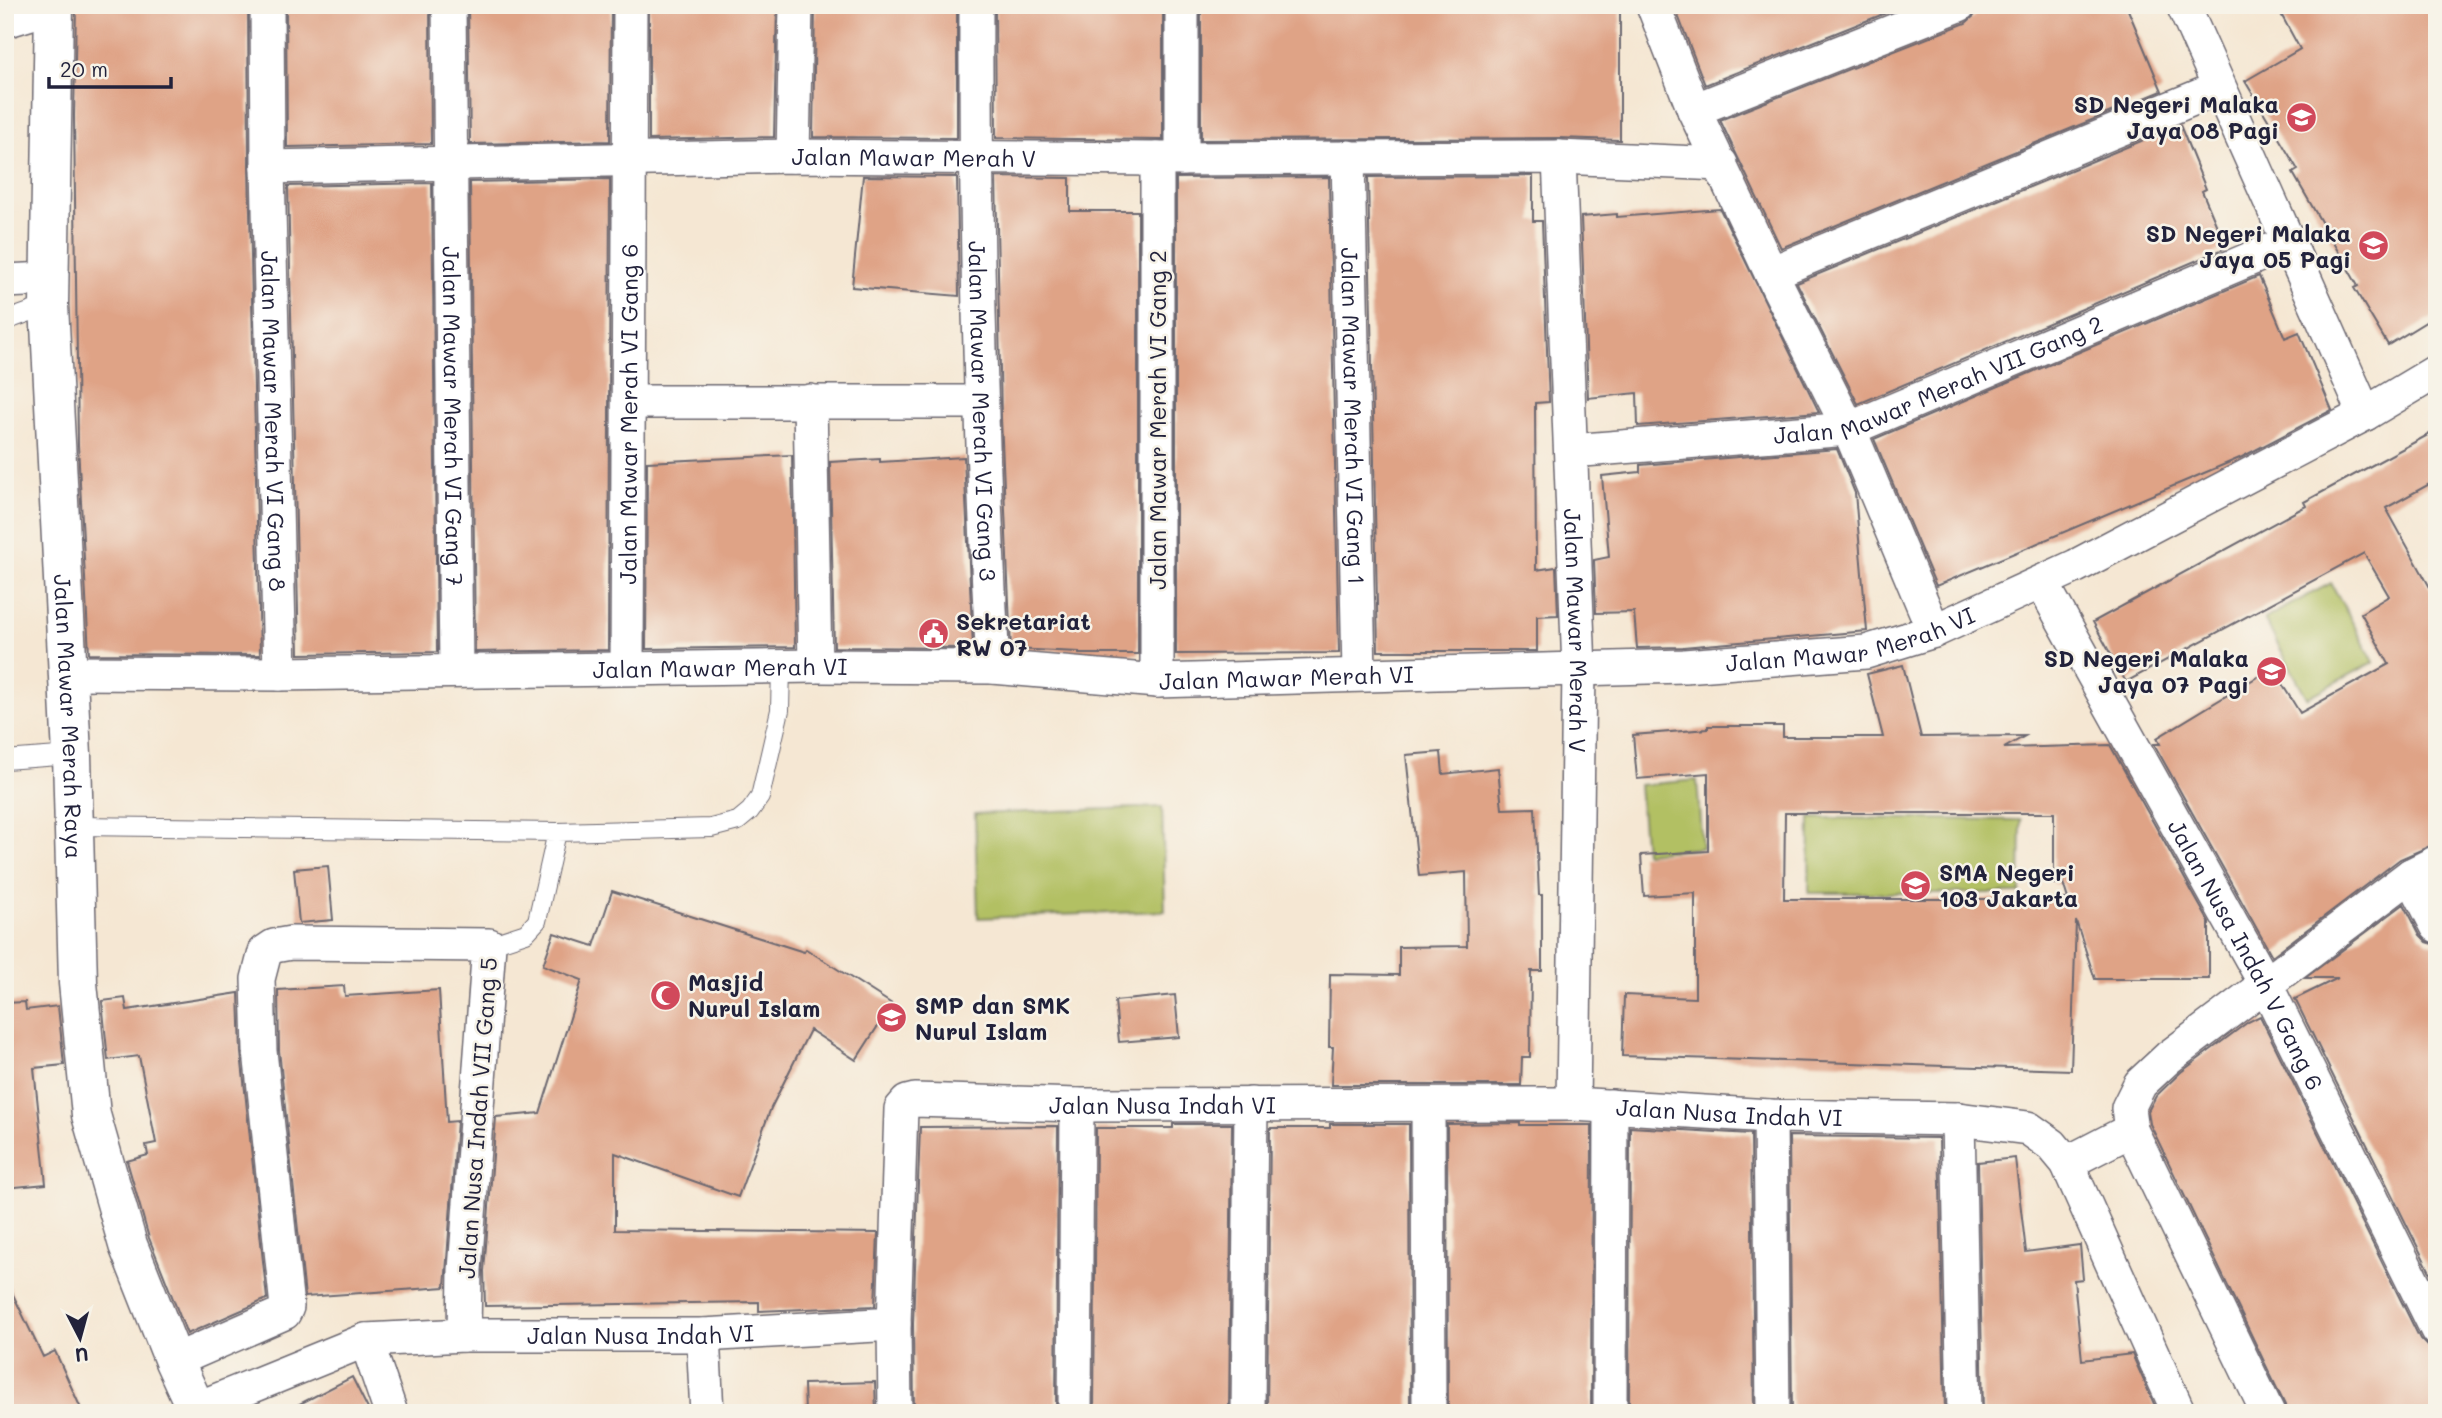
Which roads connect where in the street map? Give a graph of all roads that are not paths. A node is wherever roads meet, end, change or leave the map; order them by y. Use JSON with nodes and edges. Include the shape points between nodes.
{"nodes":[{"id":1,"x":267,"y":5,"type":"edge"},
{"id":2,"x":449,"y":5,"type":"edge"},
{"id":3,"x":631,"y":5,"type":"edge"},
{"id":4,"x":796,"y":5,"type":"edge"},
{"id":5,"x":976,"y":5,"type":"edge"},
{"id":6,"x":1182,"y":5,"type":"edge"},
{"id":7,"x":1653,"y":5,"type":"edge"},
{"id":8,"x":1959,"y":5,"type":"edge"},
{"id":9,"x":2183,"y":5,"type":"edge"},
{"id":10,"x":54,"y":6,"type":"edge"},
{"id":11,"x":5,"y":22,"type":"edge"},
{"id":12,"x":2219,"y":88,"type":"junction"},
{"id":13,"x":1694,"y":110,"type":"junction"},
{"id":14,"x":793,"y":156,"type":"junction"},
{"id":15,"x":975,"y":156,"type":"junction"},
{"id":16,"x":1348,"y":157,"type":"junction"},
{"id":17,"x":1559,"y":157,"type":"junction"},
{"id":18,"x":631,"y":159,"type":"junction"},
{"id":19,"x":1170,"y":159,"type":"junction"},
{"id":20,"x":449,"y":162,"type":"junction"},
{"id":21,"x":1721,"y":164,"type":"junction"},
{"id":22,"x":268,"y":167,"type":"junction"},
{"id":23,"x":2288,"y":243,"type":"junction"},
{"id":24,"x":1771,"y":274,"type":"junction"},
{"id":25,"x":5,"y":281,"type":"edge"},
{"id":26,"x":49,"y":292,"type":"junction"},
{"id":27,"x":5,"y":321,"type":"edge"},
{"id":28,"x":2437,"y":371,"type":"edge"},
{"id":29,"x":810,"y":401,"type":"junction"},
{"id":30,"x":629,"y":402,"type":"junction"},
{"id":31,"x":982,"y":402,"type":"junction"},
{"id":32,"x":2365,"y":414,"type":"junction"},
{"id":33,"x":1849,"y":429,"type":"junction"},
{"id":34,"x":1571,"y":451,"type":"junction"},
{"id":35,"x":2042,"y":583,"type":"junction"},
{"id":36,"x":1934,"y":631,"type":"junction"},
{"id":37,"x":815,"y":666,"type":"junction"},
{"id":38,"x":780,"y":667,"type":"junction"},
{"id":39,"x":993,"y":667,"type":"junction"},
{"id":40,"x":627,"y":668,"type":"junction"},
{"id":41,"x":1579,"y":669,"type":"junction"},
{"id":42,"x":456,"y":670,"type":"junction"},
{"id":43,"x":67,"y":673,"type":"junction"},
{"id":44,"x":280,"y":674,"type":"junction"},
{"id":45,"x":1359,"y":674,"type":"junction"},
{"id":46,"x":1157,"y":681,"type":"junction"},
{"id":47,"x":72,"y":755,"type":"junction"},
{"id":48,"x":5,"y":760,"type":"edge"},
{"id":49,"x":75,"y":826,"type":"junction"},
{"id":50,"x":556,"y":832,"type":"junction"},
{"id":51,"x":2424,"y":869,"type":"edge"},
{"id":52,"x":2437,"y":926,"type":"edge"},
{"id":53,"x":489,"y":945,"type":"junction"},
{"id":54,"x":2266,"y":985,"type":"junction"},
{"id":55,"x":1251,"y":1104,"type":"junction"},
{"id":56,"x":1573,"y":1104,"type":"junction"},
{"id":57,"x":1077,"y":1105,"type":"junction"},
{"id":58,"x":1428,"y":1106,"type":"junction"},
{"id":59,"x":1611,"y":1106,"type":"junction"},
{"id":60,"x":1770,"y":1116,"type":"junction"},
{"id":61,"x":1958,"y":1119,"type":"junction"},
{"id":62,"x":2123,"y":1134,"type":"junction"},
{"id":63,"x":2075,"y":1159,"type":"junction"},
{"id":64,"x":894,"y":1324,"type":"junction"},
{"id":65,"x":2437,"y":1331,"type":"edge"},
{"id":66,"x":464,"y":1335,"type":"junction"},
{"id":67,"x":703,"y":1335,"type":"junction"},
{"id":68,"x":366,"y":1340,"type":"junction"},
{"id":69,"x":174,"y":1361,"type":"junction"},
{"id":70,"x":197,"y":1411,"type":"edge"},
{"id":71,"x":391,"y":1413,"type":"edge"},
{"id":72,"x":707,"y":1413,"type":"edge"},
{"id":73,"x":895,"y":1413,"type":"edge"},
{"id":74,"x":1075,"y":1413,"type":"edge"},
{"id":75,"x":1248,"y":1413,"type":"edge"},
{"id":76,"x":1429,"y":1413,"type":"edge"},
{"id":77,"x":1610,"y":1413,"type":"edge"},
{"id":78,"x":1773,"y":1413,"type":"edge"},
{"id":79,"x":1964,"y":1413,"type":"edge"},
{"id":80,"x":2179,"y":1413,"type":"edge"},
{"id":81,"x":2268,"y":1413,"type":"edge"}],
"edges":[{"from":1,"to":22,"type":"street","name":"Jalan Mawar Merah VI Gang 8"},
{"from":2,"to":20,"type":"street","name":"Jalan Mawar Merah VI Gang 7"},
{"from":3,"to":18,"type":"street","name":"Jalan Mawar Merah VI Gang 6"},
{"from":4,"to":14,"type":"street"},
{"from":5,"to":15,"type":"street","name":"Jalan Mawar Merah VI Gang 3"},
{"from":6,"to":19,"type":"street","name":"Jalan Mawar Merah VI Gang 2"},
{"from":7,"to":13,"type":"street"},
{"from":8,"to":13,"type":"street"},
{"from":9,"to":12,"type":"street"},
{"from":10,"to":11,"type":"street"},
{"from":10,"to":26,"type":"street","name":"Jalan Mawar Merah Raya"},
{"from":12,"to":23,"type":"street"},
{"from":12,"to":24,"type":"street"},
{"from":13,"to":21,"type":"street"},
{"from":14,"to":15,"type":"street","name":"Jalan Mawar Merah V"},
{"from":14,"to":18,"type":"street","name":"Jalan Mawar Merah V"},
{"from":15,"to":19,"type":"street","name":"Jalan Mawar Merah V"},
{"from":15,"to":31,"type":"street","name":"Jalan Mawar Merah VI Gang 3"},
{"from":16,"to":17,"type":"street","name":"Jalan Mawar Merah V"},
{"from":16,"to":19,"type":"street","name":"Jalan Mawar Merah V"},
{"from":16,"to":45,"type":"street","name":"Jalan Mawar Merah VI Gang 1"},
{"from":17,"to":21,"type":"street","name":"Jalan Mawar Merah V"},
{"from":17,"to":34,"type":"street","name":"Jalan Mawar Merah V"},
{"from":18,"to":20,"type":"street","name":"Jalan Mawar Merah V"},
{"from":18,"to":30,"type":"street","name":"Jalan Mawar Merah VI Gang 6"},
{"from":19,"to":46,"type":"street","name":"Jalan Mawar Merah VI Gang 2"},
{"from":20,"to":22,"type":"street","name":"Jalan Mawar Merah V"},
{"from":20,"to":42,"type":"street","name":"Jalan Mawar Merah VI Gang 7"},
{"from":21,"to":24,"type":"street"},
{"from":22,"to":44,"type":"street","name":"Jalan Mawar Merah VI Gang 8"},
{"from":23,"to":32,"type":"street"},
{"from":23,"to":33,"type":"street","name":"Jalan Mawar Merah VII Gang 2"},
{"from":24,"to":33,"type":"street"},
{"from":25,"to":26,"type":"street"},
{"from":26,"to":27,"type":"lane"},
{"from":26,"to":43,"type":"street","name":"Jalan Mawar Merah Raya"},
{"from":28,"to":32,"type":"street","name":"Jalan Mawar Merah VI"},
{"from":29,"to":30,"type":"street"},
{"from":29,"to":31,"type":"street"},
{"from":29,"to":37,"type":"street"},
{"from":30,"to":40,"type":"street","name":"Jalan Mawar Merah VI Gang 6"},
{"from":31,"to":39,"type":"street","name":"Jalan Mawar Merah VI Gang 3"},
{"from":32,"to":35,"type":"street","name":"Jalan Mawar Merah VI"},
{"from":33,"to":34,"type":"street","name":"Jalan Mawar Merah VII Gang 2"},
{"from":33,"to":36,"type":"street"},
{"from":34,"to":41,"type":"street","name":"Jalan Mawar Merah V"},
{"from":35,"to":36,"type":"street","name":"Jalan Mawar Merah VI"},
{"from":35,"to":54,"type":"street","name":"Jalan Nusa Indah V Gang 6"},
{"from":36,"to":41,"type":"street","name":"Jalan Mawar Merah VI","via":[[1866,652]]},
{"from":37,"to":38,"type":"street","name":"Jalan Mawar Merah VI"},
{"from":37,"to":39,"type":"street","name":"Jalan Mawar Merah VI"},
{"from":38,"to":40,"type":"street","name":"Jalan Mawar Merah VI"},
{"from":38,"to":50,"type":"lane","via":[[780,710],[760,797],[738,821],[711,828]]},
{"from":39,"to":46,"type":"street","name":"Jalan Mawar Merah VI"},
{"from":40,"to":42,"type":"street","name":"Jalan Mawar Merah VI"},
{"from":41,"to":45,"type":"street","name":"Jalan Mawar Merah VI"},
{"from":41,"to":56,"type":"street","name":"Jalan Mawar Merah V"},
{"from":42,"to":44,"type":"street","name":"Jalan Mawar Merah VI"},
{"from":43,"to":44,"type":"street","name":"Jalan Mawar Merah VI"},
{"from":43,"to":47,"type":"street","name":"Jalan Mawar Merah Raya"},
{"from":45,"to":46,"type":"street","name":"Jalan Mawar Merah VI"},
{"from":47,"to":48,"type":"lane"},
{"from":47,"to":49,"type":"street","name":"Jalan Mawar Merah Raya"},
{"from":49,"to":50,"type":"lane"},
{"from":49,"to":69,"type":"street","name":"Jalan Mawar Merah Raya","via":[[78,983],[91,1115],[128,1245]]},
{"from":50,"to":53,"type":"lane","via":[[537,921],[526,933]]},
{"from":51,"to":52,"type":"street"},
{"from":51,"to":54,"type":"street"},
{"from":53,"to":66,"type":"street","name":"Jalan Nusa Indah VII Gang 5"},
{"from":53,"to":69,"type":"street","name":"Jalan Nusa Indah VII Gang 5","via":[[291,943],[265,952],[258,979],[260,1051],[288,1300],[284,1313]]},
{"from":54,"to":62,"type":"street","via":[[2140,1084],[2128,1108]]},
{"from":54,"to":65,"type":"street","name":"Jalan Nusa Indah V Gang 6"},
{"from":55,"to":57,"type":"street","name":"Jalan Nusa Indah VI"},
{"from":55,"to":58,"type":"street","name":"Jalan Nusa Indah VI"},
{"from":55,"to":75,"type":"street"},
{"from":56,"to":58,"type":"street","name":"Jalan Nusa Indah VI"},
{"from":56,"to":59,"type":"street","name":"Jalan Nusa Indah VI"},
{"from":57,"to":64,"type":"street","name":"Jalan Nusa Indah VI","via":[[915,1100],[901,1109]]},
{"from":57,"to":74,"type":"street"},
{"from":58,"to":76,"type":"street"},
{"from":59,"to":60,"type":"street","name":"Jalan Nusa Indah VI"},
{"from":59,"to":77,"type":"street"},
{"from":60,"to":61,"type":"street","name":"Jalan Nusa Indah VI"},
{"from":60,"to":78,"type":"street"},
{"from":61,"to":63,"type":"street","name":"Jalan Nusa Indah VI","via":[[2028,1128]]},
{"from":61,"to":79,"type":"street"},
{"from":62,"to":63,"type":"street"},
{"from":62,"to":81,"type":"street"},
{"from":63,"to":80,"type":"street","name":"Jalan Nusa Indah VI"},
{"from":64,"to":67,"type":"street","name":"Jalan Nusa Indah VI"},
{"from":64,"to":73,"type":"street"},
{"from":66,"to":67,"type":"street","name":"Jalan Nusa Indah VI"},
{"from":66,"to":68,"type":"street","name":"Jalan Nusa Indah VI"},
{"from":67,"to":72,"type":"street"},
{"from":68,"to":70,"type":"street","name":"Jalan Nusa Indah VI"},
{"from":68,"to":71,"type":"street"},
{"from":69,"to":70,"type":"street","name":"Jalan Mawar Merah Raya"}]}
